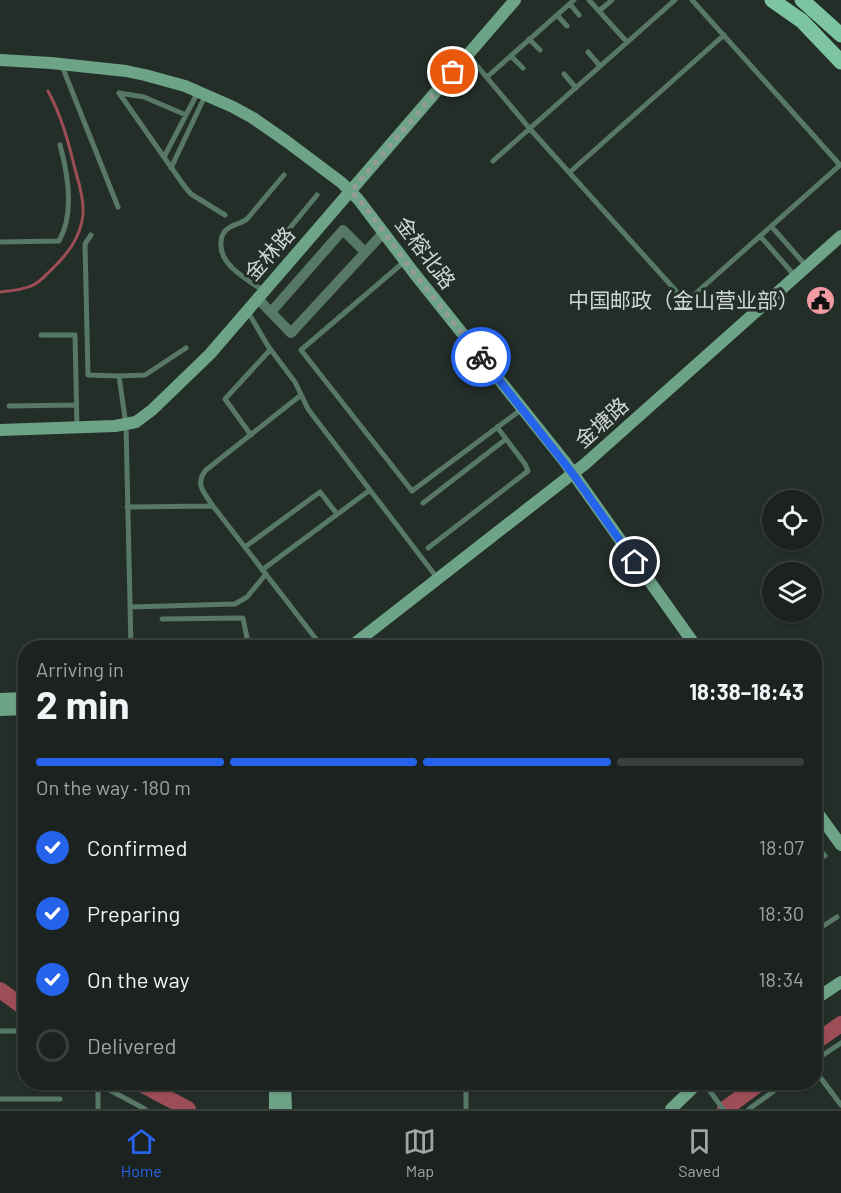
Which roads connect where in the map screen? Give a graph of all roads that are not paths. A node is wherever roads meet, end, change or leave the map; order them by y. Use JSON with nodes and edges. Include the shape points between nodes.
{"nodes":[{"id":1,"x":515,"y":0,"type":"edge"},
{"id":2,"x":589,"y":0,"type":"edge"},
{"id":3,"x":612,"y":0,"type":"edge"},
{"id":4,"x":675,"y":0,"type":"edge"},
{"id":5,"x":692,"y":0,"type":"edge"},
{"id":6,"x":772,"y":0,"type":"edge"},
{"id":7,"x":802,"y":0,"type":"edge"},
{"id":8,"x":572,"y":2,"type":"edge"},
{"id":9,"x":599,"y":11,"type":"junction"},
{"id":10,"x":557,"y":15,"type":"junction"},
{"id":11,"x":579,"y":15,"type":"dead end"},
{"id":12,"x":567,"y":26,"type":"dead end"},
{"id":13,"x":724,"y":35,"type":"junction"},
{"id":14,"x":841,"y":35,"type":"edge"},
{"id":15,"x":529,"y":39,"type":"junction"},
{"id":16,"x":627,"y":42,"type":"junction"},
{"id":17,"x":540,"y":51,"type":"dead end"},
{"id":18,"x":588,"y":52,"type":"dead end"},
{"id":19,"x":467,"y":55,"type":"junction"},
{"id":20,"x":511,"y":56,"type":"junction"},
{"id":21,"x":0,"y":60,"type":"edge"},
{"id":22,"x":841,"y":62,"type":"edge"},
{"id":23,"x":62,"y":64,"type":"junction"},
{"id":24,"x":600,"y":66,"type":"junction"},
{"id":25,"x":523,"y":68,"type":"dead end"},
{"id":26,"x":564,"y":74,"type":"dead end"},
{"id":27,"x":487,"y":77,"type":"junction"},
{"id":28,"x":576,"y":88,"type":"junction"},
{"id":29,"x":202,"y":93,"type":"junction"},
{"id":30,"x":186,"y":115,"type":"junction"},
{"id":31,"x":530,"y":129,"type":"junction"},
{"id":32,"x":60,"y":145,"type":"dead end"},
{"id":33,"x":164,"y":158,"type":"junction"},
{"id":34,"x":493,"y":161,"type":"dead end"},
{"id":35,"x":171,"y":168,"type":"junction"},
{"id":36,"x":570,"y":172,"type":"junction"},
{"id":37,"x":284,"y":175,"type":"dead end"},
{"id":38,"x":351,"y":191,"type":"junction"},
{"id":39,"x":317,"y":195,"type":"dead end"},
{"id":40,"x":118,"y":207,"type":"dead end"},
{"id":41,"x":225,"y":215,"type":"dead end"},
{"id":42,"x":771,"y":226,"type":"junction"},
{"id":43,"x":384,"y":232,"type":"junction"},
{"id":44,"x":91,"y":235,"type":"dead end"},
{"id":45,"x":760,"y":236,"type":"junction"},
{"id":46,"x":841,"y":236,"type":"edge"},
{"id":47,"x":0,"y":242,"type":"edge"},
{"id":48,"x":365,"y":252,"type":"junction"},
{"id":49,"x":405,"y":261,"type":"junction"},
{"id":50,"x":807,"y":267,"type":"junction"},
{"id":51,"x":795,"y":277,"type":"junction"},
{"id":52,"x":248,"y":279,"type":"junction"},
{"id":53,"x":261,"y":295,"type":"junction"},
{"id":54,"x":247,"y":310,"type":"junction"},
{"id":55,"x":270,"y":312,"type":"junction"},
{"id":56,"x":40,"y":335,"type":"dead end"},
{"id":57,"x":186,"y":348,"type":"dead end"},
{"id":58,"x":270,"y":350,"type":"junction"},
{"id":59,"x":119,"y":376,"type":"junction"},
{"id":60,"x":301,"y":395,"type":"junction"},
{"id":61,"x":76,"y":405,"type":"junction"},
{"id":62,"x":9,"y":406,"type":"dead end"},
{"id":63,"x":522,"y":409,"type":"junction"},
{"id":64,"x":126,"y":425,"type":"junction"},
{"id":65,"x":497,"y":427,"type":"junction"},
{"id":66,"x":76,"y":428,"type":"junction"},
{"id":67,"x":0,"y":430,"type":"edge"},
{"id":68,"x":251,"y":435,"type":"junction"},
{"id":69,"x":506,"y":439,"type":"junction"},
{"id":70,"x":573,"y":474,"type":"junction"},
{"id":71,"x":370,"y":490,"type":"junction"},
{"id":72,"x":423,"y":503,"type":"dead end"},
{"id":73,"x":213,"y":506,"type":"junction"},
{"id":74,"x":128,"y":507,"type":"junction"},
{"id":75,"x":337,"y":514,"type":"junction"},
{"id":76,"x":245,"y":547,"type":"junction"},
{"id":77,"x":428,"y":548,"type":"dead end"},
{"id":78,"x":264,"y":572,"type":"junction"},
{"id":79,"x":438,"y":579,"type":"junction"},
{"id":80,"x":130,"y":607,"type":"junction"},
{"id":81,"x":162,"y":619,"type":"dead end"},
{"id":82,"x":131,"y":640,"type":"edge"},
{"id":83,"x":247,"y":640,"type":"edge"},
{"id":84,"x":317,"y":640,"type":"edge"},
{"id":85,"x":359,"y":640,"type":"edge"},
{"id":86,"x":691,"y":640,"type":"edge"},
{"id":87,"x":18,"y":698,"type":"edge"},
{"id":88,"x":0,"y":699,"type":"edge"},
{"id":89,"x":0,"y":710,"type":"edge"},
{"id":90,"x":18,"y":710,"type":"edge"},
{"id":91,"x":822,"y":819,"type":"edge"},
{"id":92,"x":841,"y":845,"type":"edge"},
{"id":93,"x":822,"y":852,"type":"edge"},
{"id":94,"x":825,"y":856,"type":"dead end"},
{"id":95,"x":837,"y":916,"type":"dead end"},
{"id":96,"x":822,"y":926,"type":"edge"},
{"id":97,"x":841,"y":982,"type":"edge"},
{"id":98,"x":822,"y":995,"type":"edge"},
{"id":99,"x":0,"y":1031,"type":"edge"},
{"id":100,"x":18,"y":1031,"type":"edge"},
{"id":101,"x":841,"y":1043,"type":"edge"},
{"id":102,"x":822,"y":1056,"type":"edge"},
{"id":103,"x":822,"y":1080,"type":"edge"},
{"id":104,"x":98,"y":1090,"type":"edge"},
{"id":105,"x":109,"y":1090,"type":"edge"},
{"id":106,"x":275,"y":1090,"type":"edge"},
{"id":107,"x":285,"y":1090,"type":"edge"},
{"id":108,"x":466,"y":1090,"type":"edge"},
{"id":109,"x":691,"y":1090,"type":"edge"},
{"id":110,"x":709,"y":1090,"type":"edge"},
{"id":111,"x":775,"y":1090,"type":"edge"},
{"id":112,"x":0,"y":1099,"type":"edge"},
{"id":113,"x":60,"y":1099,"type":"dead end"},
{"id":114,"x":841,"y":1105,"type":"edge"},
{"id":115,"x":98,"y":1109,"type":"edge"},
{"id":116,"x":145,"y":1109,"type":"edge"},
{"id":117,"x":276,"y":1109,"type":"edge"},
{"id":118,"x":286,"y":1109,"type":"edge"},
{"id":119,"x":466,"y":1109,"type":"edge"},
{"id":120,"x":671,"y":1109,"type":"edge"},
{"id":121,"x":723,"y":1109,"type":"edge"},
{"id":122,"x":749,"y":1109,"type":"edge"}],
"edges":[{"from":1,"to":19,"type":"street","name":"金林路"},
{"from":2,"to":9,"type":"lane"},
{"from":3,"to":9,"type":"lane"},
{"from":4,"to":16,"type":"lane"},
{"from":5,"to":13,"type":"lane"},
{"from":6,"to":22,"type":"main road","via":[[802,21]]},
{"from":7,"to":14,"type":"main road"},
{"from":8,"to":10,"type":"lane"},
{"from":8,"to":11,"type":"lane"},
{"from":9,"to":16,"type":"lane"},
{"from":10,"to":12,"type":"lane"},
{"from":10,"to":15,"type":"lane"},
{"from":13,"to":36,"type":"lane"},
{"from":13,"to":42,"type":"lane","via":[[840,165]]},
{"from":15,"to":17,"type":"lane"},
{"from":15,"to":20,"type":"lane"},
{"from":16,"to":24,"type":"lane"},
{"from":18,"to":24,"type":"lane"},
{"from":19,"to":27,"type":"lane"},
{"from":19,"to":38,"type":"street","name":"金林路"},
{"from":20,"to":25,"type":"lane"},
{"from":20,"to":27,"type":"lane"},
{"from":21,"to":23,"type":"street","name":"金榕北路"},
{"from":23,"to":29,"type":"street","name":"金榕北路","via":[[145,75]]},
{"from":23,"to":40,"type":"lane"},
{"from":24,"to":28,"type":"lane"},
{"from":26,"to":28,"type":"lane"},
{"from":27,"to":31,"type":"lane"},
{"from":28,"to":31,"type":"lane"},
{"from":29,"to":30,"type":"lane"},
{"from":29,"to":35,"type":"lane"},
{"from":29,"to":38,"type":"street","name":"金榕北路","via":[[271,130]]},
{"from":30,"to":33,"type":"lane"},
{"from":30,"to":33,"type":"lane","via":[[144,97],[119,93]]},
{"from":31,"to":34,"type":"lane"},
{"from":31,"to":36,"type":"lane"},
{"from":32,"to":47,"type":"lane","via":[[68,192],[59,241]]},
{"from":33,"to":35,"type":"lane"},
{"from":35,"to":41,"type":"lane","via":[[191,194]]},
{"from":36,"to":45,"type":"lane","via":[[686,302]]},
{"from":37,"to":52,"type":"lane","via":[[247,219],[222,236],[224,257]]},
{"from":38,"to":43,"type":"street","name":"金榕北路"},
{"from":38,"to":53,"type":"street","name":"金林路"},
{"from":39,"to":52,"type":"lane"},
{"from":42,"to":45,"type":"lane"},
{"from":42,"to":50,"type":"lane"},
{"from":43,"to":48,"type":"street"},
{"from":43,"to":49,"type":"street","name":"金榕北路"},
{"from":44,"to":59,"type":"lane","via":[[86,244],[88,375]]},
{"from":45,"to":51,"type":"lane"},
{"from":46,"to":50,"type":"street","name":"金塘路"},
{"from":48,"to":55,"type":"street","via":[[291,333]]},
{"from":48,"to":55,"type":"street","via":[[343,230]]},
{"from":49,"to":63,"type":"street","name":"金榕北路"},
{"from":49,"to":65,"type":"lane","via":[[301,350],[412,491]]},
{"from":50,"to":51,"type":"street","name":"金塘路"},
{"from":51,"to":70,"type":"street","name":"金塘路"},
{"from":52,"to":53,"type":"lane"},
{"from":53,"to":54,"type":"street","name":"金林路"},
{"from":53,"to":55,"type":"street"},
{"from":54,"to":58,"type":"lane"},
{"from":54,"to":64,"type":"street","name":"金林路","via":[[210,354],[144,417]]},
{"from":56,"to":61,"type":"lane","via":[[75,335]]},
{"from":57,"to":59,"type":"lane","via":[[145,375]]},
{"from":58,"to":60,"type":"lane"},
{"from":58,"to":68,"type":"lane","via":[[225,399]]},
{"from":59,"to":64,"type":"lane"},
{"from":60,"to":68,"type":"lane"},
{"from":60,"to":71,"type":"lane"},
{"from":61,"to":62,"type":"lane"},
{"from":61,"to":66,"type":"lane"},
{"from":63,"to":65,"type":"lane"},
{"from":63,"to":70,"type":"street","name":"金榕北路"},
{"from":64,"to":66,"type":"street","name":"金林路"},
{"from":64,"to":74,"type":"lane"},
{"from":65,"to":69,"type":"lane"},
{"from":66,"to":67,"type":"street","name":"金林路"},
{"from":68,"to":73,"type":"lane","via":[[203,474],[200,485]]},
{"from":69,"to":72,"type":"lane"},
{"from":69,"to":77,"type":"lane","via":[[528,471]]},
{"from":70,"to":79,"type":"street","name":"金塘路"},
{"from":70,"to":86,"type":"street","name":"金榕北路"},
{"from":71,"to":75,"type":"lane"},
{"from":71,"to":79,"type":"lane"},
{"from":73,"to":74,"type":"lane"},
{"from":73,"to":76,"type":"lane"},
{"from":74,"to":80,"type":"lane"},
{"from":75,"to":76,"type":"lane","via":[[320,492]]},
{"from":75,"to":78,"type":"lane"},
{"from":76,"to":78,"type":"lane"},
{"from":78,"to":80,"type":"lane","via":[[247,597],[235,604]]},
{"from":78,"to":84,"type":"lane"},
{"from":79,"to":85,"type":"street","name":"金塘路"},
{"from":80,"to":82,"type":"lane"},
{"from":81,"to":83,"type":"lane","via":[[243,618]]},
{"from":87,"to":88,"type":"street"},
{"from":89,"to":90,"type":"street"},
{"from":91,"to":92,"type":"street"},
{"from":93,"to":94,"type":"lane"},
{"from":95,"to":96,"type":"lane"},
{"from":97,"to":98,"type":"street"},
{"from":99,"to":100,"type":"lane"},
{"from":101,"to":102,"type":"lane"},
{"from":103,"to":114,"type":"lane"},
{"from":104,"to":115,"type":"lane"},
{"from":105,"to":116,"type":"lane"},
{"from":106,"to":117,"type":"street"},
{"from":107,"to":118,"type":"street"},
{"from":108,"to":119,"type":"lane"},
{"from":109,"to":120,"type":"street"},
{"from":110,"to":121,"type":"lane"},
{"from":111,"to":122,"type":"lane"},
{"from":112,"to":113,"type":"lane"}]}
